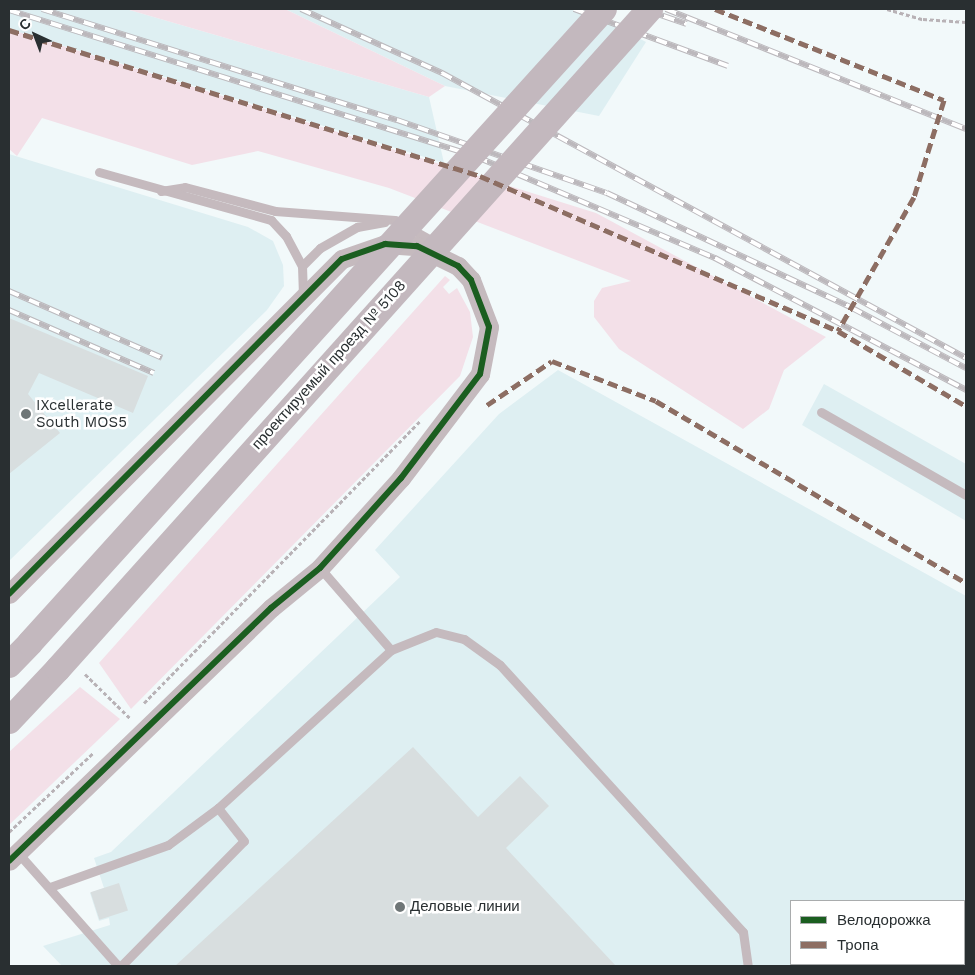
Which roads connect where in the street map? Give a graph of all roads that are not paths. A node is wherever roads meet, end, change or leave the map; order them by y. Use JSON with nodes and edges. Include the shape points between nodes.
{"nodes":[{"id":1,"x":604,"y":9,"type":"edge"},
{"id":2,"x":650,"y":9,"type":"edge"},
{"id":3,"x":99,"y":172,"type":"dead end"},
{"id":4,"x":161,"y":191,"type":"junction"},
{"id":5,"x":395,"y":220,"type":"junction"},
{"id":6,"x":302,"y":266,"type":"junction"},
{"id":7,"x":458,"y":266,"type":"junction"},
{"id":8,"x":303,"y":295,"type":"junction"},
{"id":9,"x":821,"y":412,"type":"dead end"},
{"id":10,"x":966,"y":495,"type":"edge"},
{"id":11,"x":320,"y":568,"type":"junction"},
{"id":12,"x":9,"y":594,"type":"edge"},
{"id":13,"x":392,"y":650,"type":"junction"},
{"id":14,"x":9,"y":665,"type":"edge"},
{"id":15,"x":9,"y":722,"type":"edge"},
{"id":16,"x":218,"y":808,"type":"junction"},
{"id":17,"x":12,"y":859,"type":"edge"},
{"id":18,"x":50,"y":887,"type":"junction"},
{"id":19,"x":119,"y":966,"type":"edge"},
{"id":20,"x":748,"y":966,"type":"edge"}],
"edges":[{"from":1,"to":14,"type":"main road","bridge":true},
{"from":2,"to":15,"type":"main road","name":"проектируемый проезд № 5108","bridge":true},
{"from":3,"to":4,"type":"lane"},
{"from":4,"to":5,"type":"lane","via":[[185,187],[275,211]]},
{"from":4,"to":6,"type":"lane","via":[[271,220],[286,236]]},
{"from":5,"to":6,"type":"lane","via":[[357,227],[320,248]]},
{"from":5,"to":7,"type":"lane","via":[[433,238]]},
{"from":6,"to":8,"type":"lane"},
{"from":7,"to":8,"type":"street","via":[[417,246],[385,244],[342,259]]},
{"from":7,"to":11,"type":"street","via":[[480,294],[489,327],[480,374],[401,478]]},
{"from":8,"to":12,"type":"street"},
{"from":9,"to":10,"type":"lane"},
{"from":11,"to":13,"type":"lane"},
{"from":11,"to":17,"type":"street","via":[[271,608]]},
{"from":13,"to":16,"type":"lane"},
{"from":13,"to":20,"type":"lane","via":[[436,632],[464,639],[500,665],[743,932]]},
{"from":16,"to":18,"type":"lane","via":[[168,845]]},
{"from":16,"to":19,"type":"lane","via":[[244,841]]},
{"from":17,"to":18,"type":"lane"},
{"from":18,"to":19,"type":"lane"}]}
